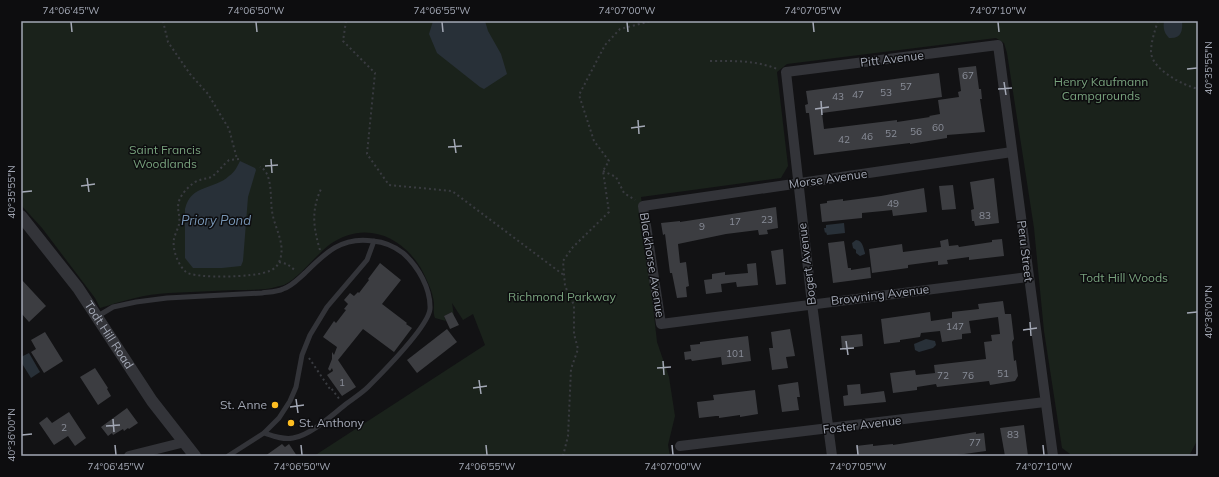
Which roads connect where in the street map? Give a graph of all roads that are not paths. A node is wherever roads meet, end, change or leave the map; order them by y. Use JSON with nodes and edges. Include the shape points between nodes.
{"nodes":[{"id":1,"x":998,"y":45,"type":"joint"},
{"id":2,"x":786,"y":72,"type":"joint"},
{"id":3,"x":1012,"y":152,"type":"junction"},
{"id":4,"x":798,"y":183,"type":"junction"},
{"id":5,"x":643,"y":206,"type":"joint"},
{"id":6,"x":21,"y":216,"type":"edge"},
{"id":7,"x":374,"y":241,"type":"junction"},
{"id":8,"x":1028,"y":277,"type":"junction"},
{"id":9,"x":812,"y":304,"type":"junction"},
{"id":10,"x":98,"y":316,"type":"junction"},
{"id":11,"x":661,"y":324,"type":"joint"},
{"id":12,"x":1045,"y":402,"type":"junction"},
{"id":13,"x":829,"y":429,"type":"junction"},
{"id":14,"x":264,"y":433,"type":"junction"},
{"id":15,"x":185,"y":442,"type":"junction"},
{"id":16,"x":680,"y":446,"type":"dead end"},
{"id":17,"x":129,"y":456,"type":"edge"},
{"id":18,"x":195,"y":456,"type":"edge"},
{"id":19,"x":228,"y":456,"type":"edge"},
{"id":20,"x":832,"y":456,"type":"edge"},
{"id":21,"x":1053,"y":456,"type":"edge"}],
"edges":[{"from":1,"to":2,"type":"street","name":"Pitt Avenue"},
{"from":1,"to":3,"type":"street","name":"Peru Street"},
{"from":2,"to":4,"type":"street","name":"Bogert Avenue"},
{"from":3,"to":4,"type":"street","name":"Morse Avenue"},
{"from":3,"to":8,"type":"street","name":"Peru Street"},
{"from":4,"to":5,"type":"street","name":"Morse Avenue"},
{"from":4,"to":9,"type":"street","name":"Bogert Avenue"},
{"from":5,"to":11,"type":"street","name":"Blackhorse Avenue"},
{"from":6,"to":10,"type":"street","name":"Todt Hill Road"},
{"from":7,"to":10,"type":"lane","via":[[346,242],[322,256],[284,289],[274,292],[136,302],[113,307]]},
{"from":7,"to":14,"type":"lane","via":[[367,260],[327,307],[310,335],[290,401],[279,418]]},
{"from":7,"to":14,"type":"lane","via":[[397,248],[411,261],[421,276],[426,287],[430,310],[424,324],[367,388],[313,429],[299,437],[286,439]]},
{"from":8,"to":9,"type":"street","name":"Browning Avenue"},
{"from":8,"to":12,"type":"street","name":"Peru Street"},
{"from":9,"to":11,"type":"street","name":"Browning Avenue"},
{"from":9,"to":13,"type":"street","name":"Bogert Avenue"},
{"from":10,"to":15,"type":"street","name":"Todt Hill Road","via":[[152,400]]},
{"from":12,"to":13,"type":"street","name":"Foster Avenue"},
{"from":12,"to":21,"type":"street","name":"Peru Street"},
{"from":13,"to":16,"type":"street","name":"Foster Avenue"},
{"from":13,"to":20,"type":"street","name":"Bogert Avenue"},
{"from":14,"to":19,"type":"lane"},
{"from":15,"to":17,"type":"street"},
{"from":15,"to":18,"type":"street","name":"Todt Hill Road"}]}
